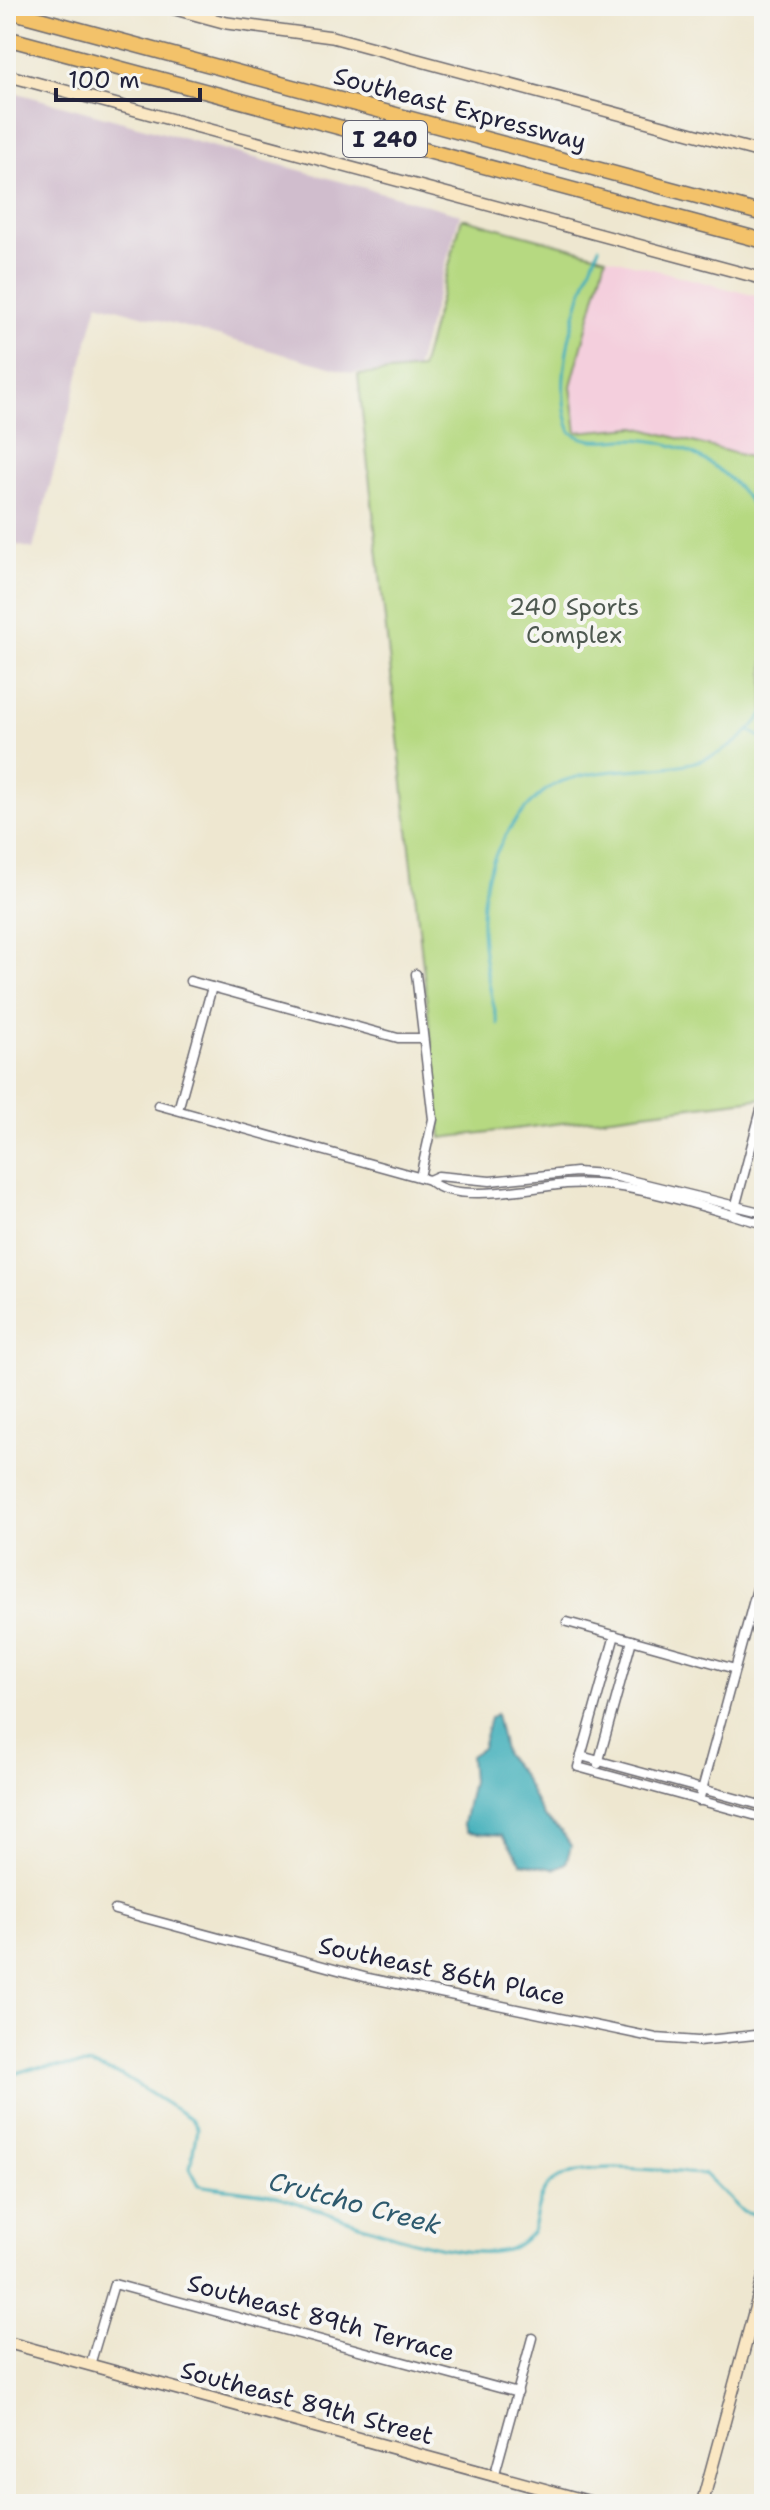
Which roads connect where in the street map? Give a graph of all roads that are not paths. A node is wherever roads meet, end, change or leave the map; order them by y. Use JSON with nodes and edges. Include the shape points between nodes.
{"nodes":[{"id":1,"x":164,"y":6,"type":"edge"},
{"id":2,"x":6,"y":10,"type":"edge"},
{"id":3,"x":6,"y":38,"type":"edge"},
{"id":4,"x":6,"y":75,"type":"edge"},
{"id":5,"x":764,"y":153,"type":"edge"},
{"id":6,"x":662,"y":186,"type":"junction"},
{"id":7,"x":764,"y":206,"type":"edge"},
{"id":8,"x":764,"y":214,"type":"edge"},
{"id":9,"x":764,"y":241,"type":"edge"},
{"id":10,"x":764,"y":279,"type":"edge"},
{"id":11,"x":416,"y":974,"type":"dead end"},
{"id":12,"x":190,"y":981,"type":"dead end"},
{"id":13,"x":212,"y":987,"type":"junction"},
{"id":14,"x":423,"y":1038,"type":"junction"},
{"id":15,"x":158,"y":1105,"type":"dead end"},
{"id":16,"x":178,"y":1110,"type":"junction"},
{"id":17,"x":761,"y":1110,"type":"dead end"},
{"id":18,"x":536,"y":1176,"type":"junction"},
{"id":19,"x":424,"y":1178,"type":"junction"},
{"id":20,"x":650,"y":1183,"type":"junction"},
{"id":21,"x":537,"y":1188,"type":"junction"},
{"id":22,"x":647,"y":1194,"type":"junction"},
{"id":23,"x":735,"y":1205,"type":"junction"},
{"id":24,"x":764,"y":1213,"type":"edge"},
{"id":25,"x":732,"y":1216,"type":"junction"},
{"id":26,"x":764,"y":1224,"type":"edge"},
{"id":27,"x":764,"y":1563,"type":"edge"},
{"id":28,"x":567,"y":1622,"type":"dead end"},
{"id":29,"x":615,"y":1635,"type":"junction"},
{"id":30,"x":632,"y":1640,"type":"junction"},
{"id":31,"x":735,"y":1669,"type":"junction"},
{"id":32,"x":581,"y":1756,"type":"junction"},
{"id":33,"x":599,"y":1761,"type":"junction"},
{"id":34,"x":596,"y":1772,"type":"junction"},
{"id":35,"x":702,"y":1789,"type":"junction"},
{"id":36,"x":699,"y":1801,"type":"junction"},
{"id":37,"x":764,"y":1806,"type":"edge"},
{"id":38,"x":764,"y":1818,"type":"edge"},
{"id":39,"x":115,"y":1910,"type":"dead end"},
{"id":40,"x":764,"y":2034,"type":"edge"},
{"id":41,"x":764,"y":2276,"type":"edge"},
{"id":42,"x":532,"y":2338,"type":"dead end"},
{"id":43,"x":6,"y":2342,"type":"edge"},
{"id":44,"x":90,"y":2365,"type":"junction"},
{"id":45,"x":518,"y":2393,"type":"junction"},
{"id":46,"x":494,"y":2477,"type":"junction"},
{"id":47,"x":598,"y":2504,"type":"edge"},
{"id":48,"x":702,"y":2504,"type":"edge"}],
"edges":[{"from":1,"to":5,"type":"street","via":[[227,23],[332,37]]},
{"from":2,"to":6,"type":"highway","name":"Southeast Expressway","number":"I 240"},
{"from":3,"to":9,"type":"highway","name":"Southeast Expressway","number":"I 240"},
{"from":4,"to":10,"type":"street"},
{"from":6,"to":7,"type":"highway"},
{"from":6,"to":8,"type":"highway","name":"Southeast Expressway","number":"I 240"},
{"from":11,"to":14,"type":"street"},
{"from":12,"to":13,"type":"street"},
{"from":13,"to":14,"type":"street","via":[[398,1038]]},
{"from":13,"to":16,"type":"street"},
{"from":14,"to":19,"type":"street","via":[[433,1124]]},
{"from":15,"to":16,"type":"street"},
{"from":16,"to":19,"type":"street"},
{"from":17,"to":23,"type":"street"},
{"from":18,"to":19,"type":"street","via":[[490,1181]]},
{"from":18,"to":20,"type":"street","via":[[591,1173]]},
{"from":18,"to":21,"type":"street"},
{"from":19,"to":21,"type":"street","via":[[443,1189],[470,1192]]},
{"from":20,"to":22,"type":"street"},
{"from":20,"to":23,"type":"street"},
{"from":21,"to":22,"type":"street","via":[[584,1184]]},
{"from":22,"to":25,"type":"street"},
{"from":23,"to":24,"type":"street"},
{"from":23,"to":25,"type":"street"},
{"from":25,"to":26,"type":"street"},
{"from":27,"to":31,"type":"street"},
{"from":28,"to":29,"type":"street"},
{"from":29,"to":30,"type":"street"},
{"from":29,"to":32,"type":"street"},
{"from":30,"to":31,"type":"street"},
{"from":30,"to":33,"type":"street"},
{"from":31,"to":35,"type":"street"},
{"from":32,"to":33,"type":"street"},
{"from":32,"to":34,"type":"street","via":[[578,1767]]},
{"from":33,"to":34,"type":"street"},
{"from":33,"to":35,"type":"street"},
{"from":34,"to":36,"type":"street"},
{"from":35,"to":36,"type":"street"},
{"from":35,"to":37,"type":"street"},
{"from":36,"to":38,"type":"street"},
{"from":39,"to":40,"type":"street","name":"Southeast 86th Place","via":[[368,1978],[656,2038],[698,2041]]},
{"from":41,"to":48,"type":"street"},
{"from":42,"to":45,"type":"street"},
{"from":43,"to":44,"type":"street","name":"Southeast 89th Street"},
{"from":44,"to":45,"type":"street","name":"Southeast 89th Terrace","via":[[114,2284]]},
{"from":44,"to":46,"type":"street","name":"Southeast 89th Street"},
{"from":45,"to":46,"type":"street"},
{"from":46,"to":47,"type":"street","name":"Southeast 89th Street"}]}
